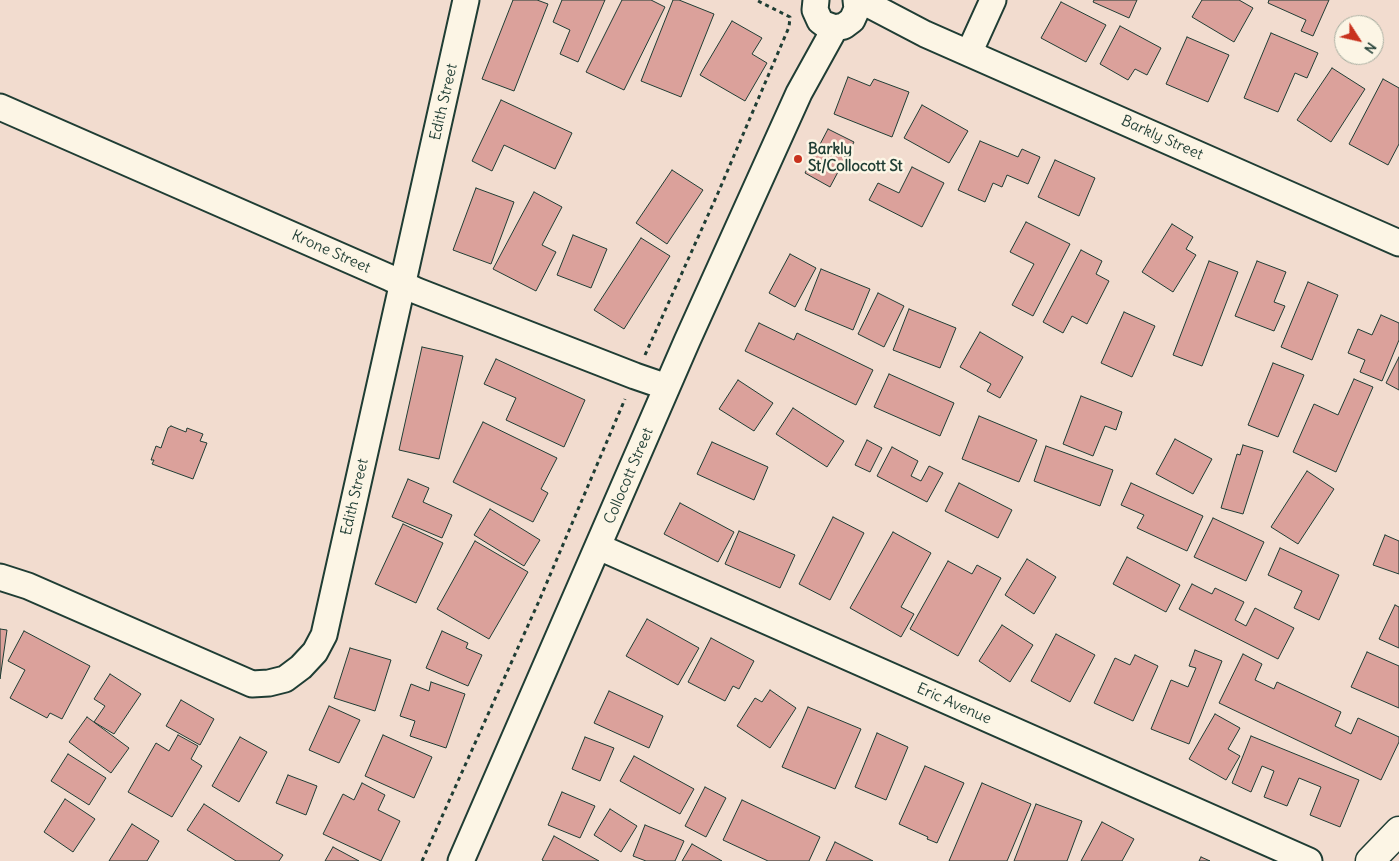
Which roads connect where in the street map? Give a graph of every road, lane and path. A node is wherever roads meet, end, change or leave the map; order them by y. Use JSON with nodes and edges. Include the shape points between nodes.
{"nodes":[{"id":1,"x":466,"y":0,"type":"edge"},
{"id":2,"x":756,"y":0,"type":"edge"},
{"id":3,"x":993,"y":0,"type":"edge"},
{"id":4,"x":833,"y":9,"type":"edge"},
{"id":5,"x":969,"y":53,"type":"junction"},
{"id":6,"x":0,"y":106,"type":"edge"},
{"id":7,"x":1399,"y":243,"type":"edge"},
{"id":8,"x":403,"y":284,"type":"junction"},
{"id":9,"x":635,"y":376,"type":"junction"},
{"id":10,"x":667,"y":387,"type":"junction"},
{"id":11,"x":599,"y":547,"type":"junction"},
{"id":12,"x":0,"y":577,"type":"edge"},
{"id":13,"x":1399,"y":831,"type":"edge"},
{"id":14,"x":422,"y":861,"type":"edge"},
{"id":15,"x":461,"y":861,"type":"edge"},
{"id":16,"x":1309,"y":861,"type":"edge"},
{"id":17,"x":1370,"y":861,"type":"edge"}],
"edges":[{"from":1,"to":8,"type":"street","name":"Edith Street"},
{"from":2,"to":9,"type":"path","via":[[790,18],[789,27]]},
{"from":3,"to":5,"type":"street"},
{"from":4,"to":5,"type":"street","name":"Barkly Street","via":[[925,34]]},
{"from":4,"to":10,"type":"street","name":"Collocott Street","via":[[799,93]]},
{"from":5,"to":7,"type":"street","name":"Barkly Street"},
{"from":6,"to":8,"type":"street","name":"Krone Street"},
{"from":8,"to":9,"type":"street","name":"Krone Street"},
{"from":8,"to":12,"type":"street","name":"Edith Street","via":[[324,635],[306,662],[285,679],[252,684],[28,586]]},
{"from":9,"to":10,"type":"street","name":"Krone Street"},
{"from":9,"to":14,"type":"path"},
{"from":10,"to":11,"type":"street","name":"Collocott Street"},
{"from":11,"to":15,"type":"street","name":"Collocott Street"},
{"from":11,"to":16,"type":"street","name":"Eric Avenue"},
{"from":13,"to":17,"type":"main road"}]}
